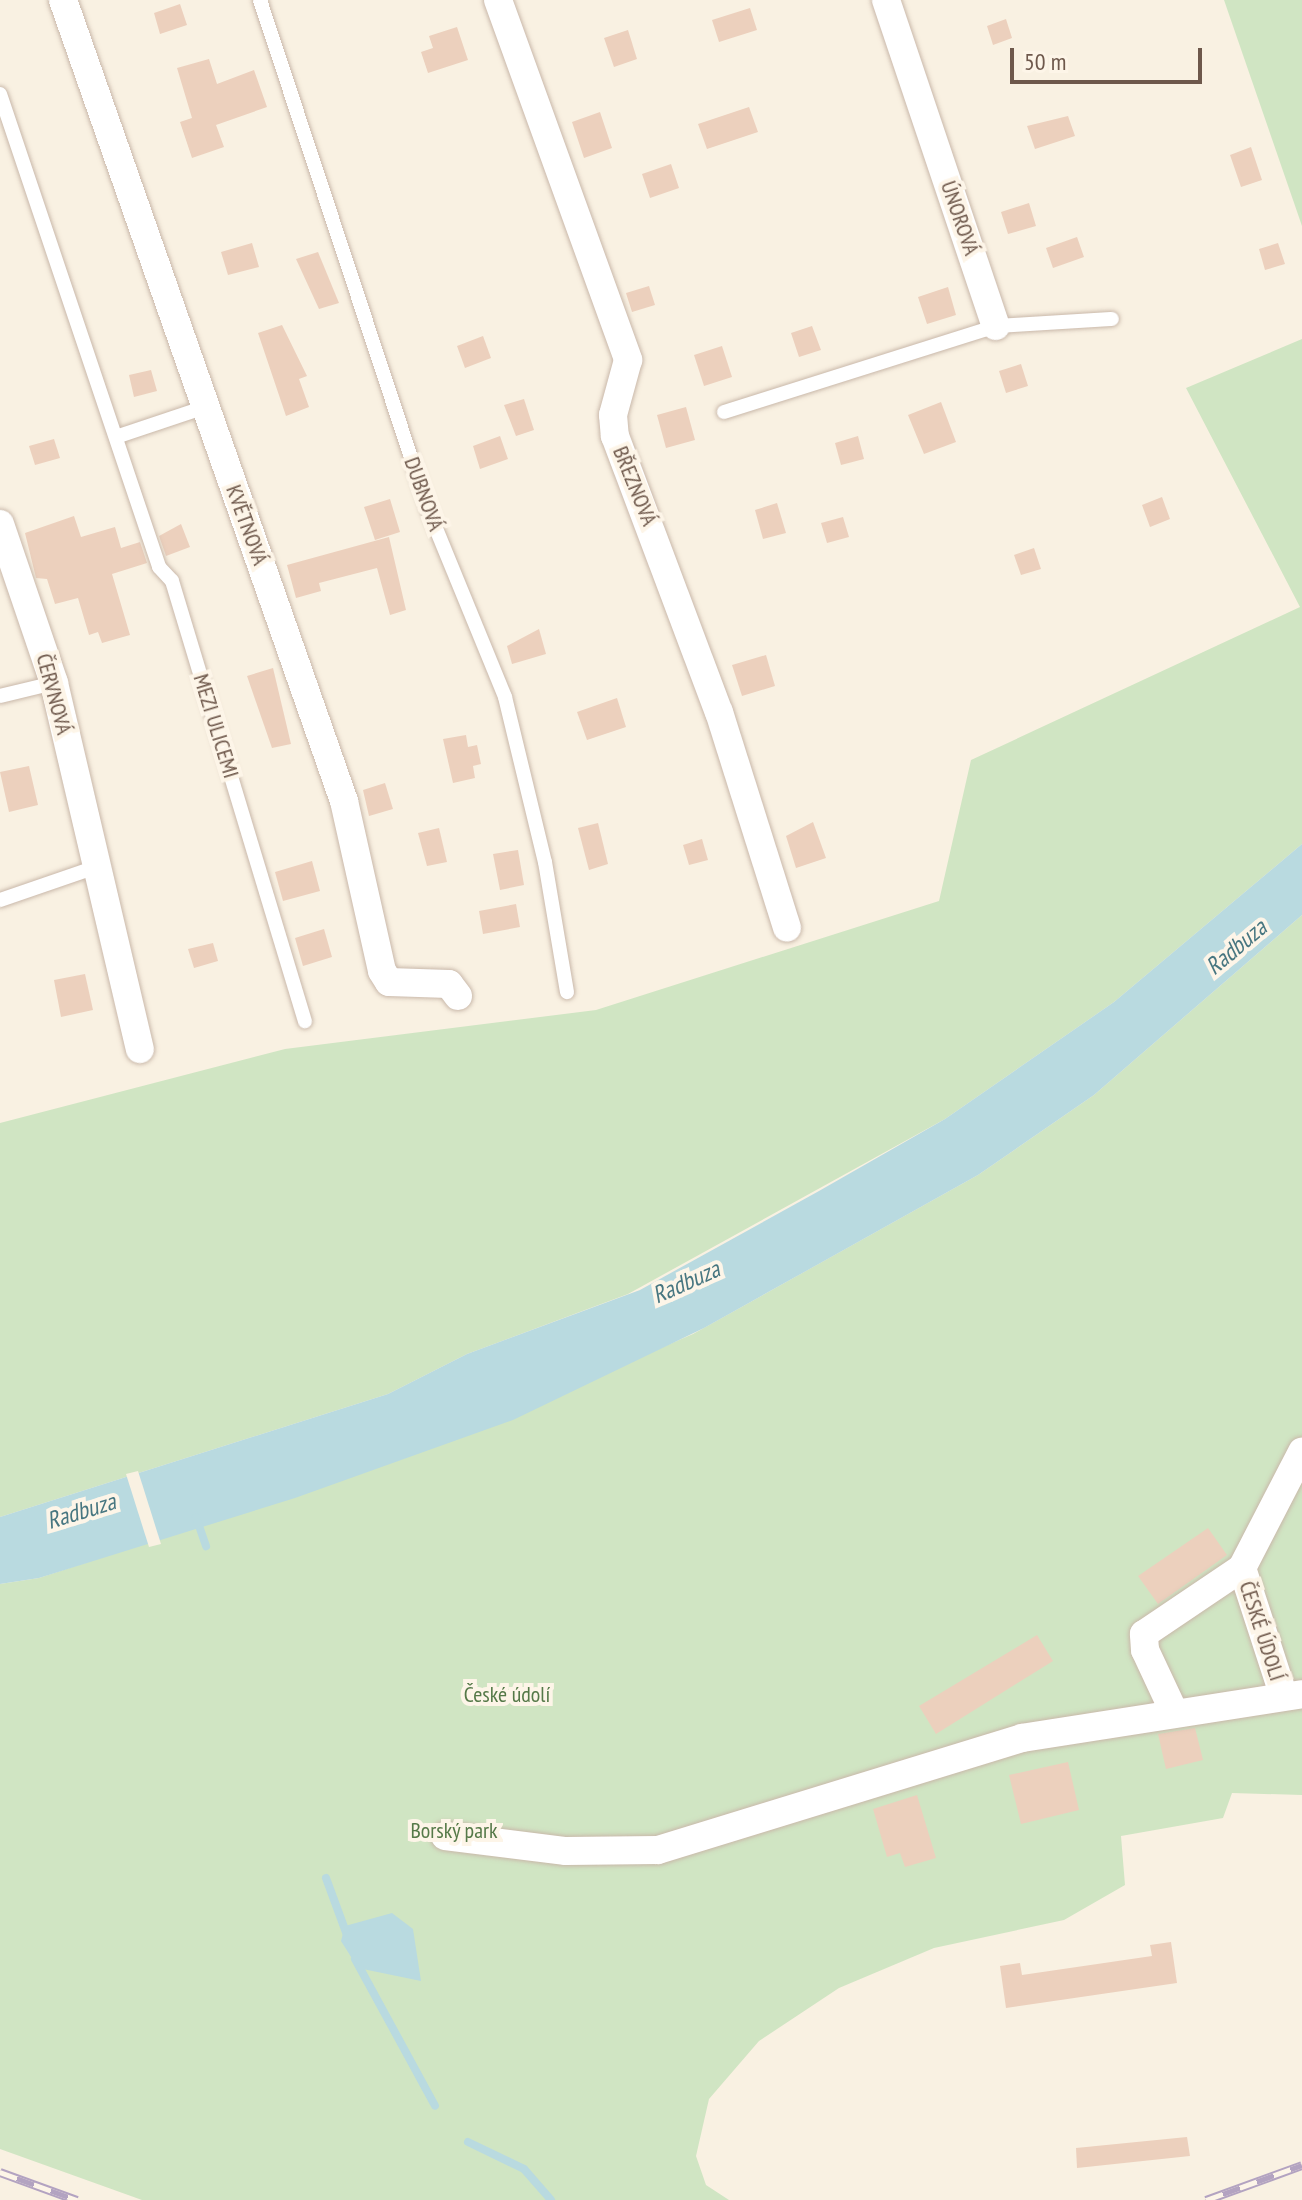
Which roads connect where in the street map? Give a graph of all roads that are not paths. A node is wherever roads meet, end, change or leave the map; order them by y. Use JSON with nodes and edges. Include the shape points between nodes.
{"nodes":[{"id":1,"x":63,"y":0,"type":"edge"},
{"id":2,"x":260,"y":0,"type":"edge"},
{"id":3,"x":498,"y":0,"type":"edge"},
{"id":4,"x":886,"y":0,"type":"edge"},
{"id":5,"x":0,"y":94,"type":"edge"},
{"id":6,"x":1112,"y":319,"type":"dead end"},
{"id":7,"x":996,"y":326,"type":"junction"},
{"id":8,"x":205,"y":407,"type":"junction"},
{"id":9,"x":724,"y":412,"type":"dead end"},
{"id":10,"x":116,"y":437,"type":"junction"},
{"id":11,"x":0,"y":524,"type":"edge"},
{"id":12,"x":54,"y":683,"type":"junction"},
{"id":13,"x":0,"y":696,"type":"edge"},
{"id":14,"x":96,"y":867,"type":"junction"},
{"id":15,"x":0,"y":900,"type":"edge"},
{"id":16,"x":787,"y":928,"type":"dead end"},
{"id":17,"x":567,"y":992,"type":"dead end"},
{"id":18,"x":458,"y":996,"type":"dead end"},
{"id":19,"x":305,"y":1021,"type":"dead end"},
{"id":20,"x":140,"y":1049,"type":"dead end"},
{"id":21,"x":1302,"y":1452,"type":"edge"},
{"id":22,"x":1242,"y":1568,"type":"junction"},
{"id":23,"x":1292,"y":1694,"type":"edge"},
{"id":24,"x":1174,"y":1712,"type":"junction"},
{"id":25,"x":445,"y":1836,"type":"dead end"}],
"edges":[{"from":1,"to":8,"type":"street","name":"KVĚTNOVÁ"},
{"from":2,"to":17,"type":"lane","name":"DUBNOVÁ","via":[[428,509],[505,697],[545,862]]},
{"from":3,"to":16,"type":"street","name":"BŘEZNOVÁ","via":[[628,360],[613,415],[615,436],[719,712]]},
{"from":4,"to":7,"type":"street","name":"ÚNOROVÁ"},
{"from":5,"to":10,"type":"lane","name":"MEZI ULICEMI"},
{"from":6,"to":7,"type":"lane"},
{"from":7,"to":9,"type":"lane"},
{"from":8,"to":10,"type":"lane"},
{"from":8,"to":18,"type":"street","name":"KVĚTNOVÁ","via":[[344,801],[382,971],[389,982],[449,984]]},
{"from":10,"to":19,"type":"lane","name":"MEZI ULICEMI","via":[[159,567],[172,581]]},
{"from":11,"to":12,"type":"street","name":"ČERVNOVÁ"},
{"from":12,"to":13,"type":"lane"},
{"from":12,"to":14,"type":"street","name":"ČERVNOVÁ"},
{"from":14,"to":15,"type":"lane"},
{"from":14,"to":20,"type":"street","name":"ČERVNOVÁ"},
{"from":21,"to":22,"type":"street","name":"ČESKÉ ÚDOLÍ"},
{"from":22,"to":23,"type":"street","name":"ČESKÉ ÚDOLÍ"},
{"from":22,"to":24,"type":"street","name":"ČESKÉ ÚDOLÍ","via":[[1144,1634],[1145,1650]]},
{"from":23,"to":24,"type":"street","name":"ČESKÉ ÚDOLÍ"},
{"from":24,"to":25,"type":"street","name":"ČESKÉ ÚDOLÍ","via":[[1022,1738],[658,1850],[566,1851]]}]}
